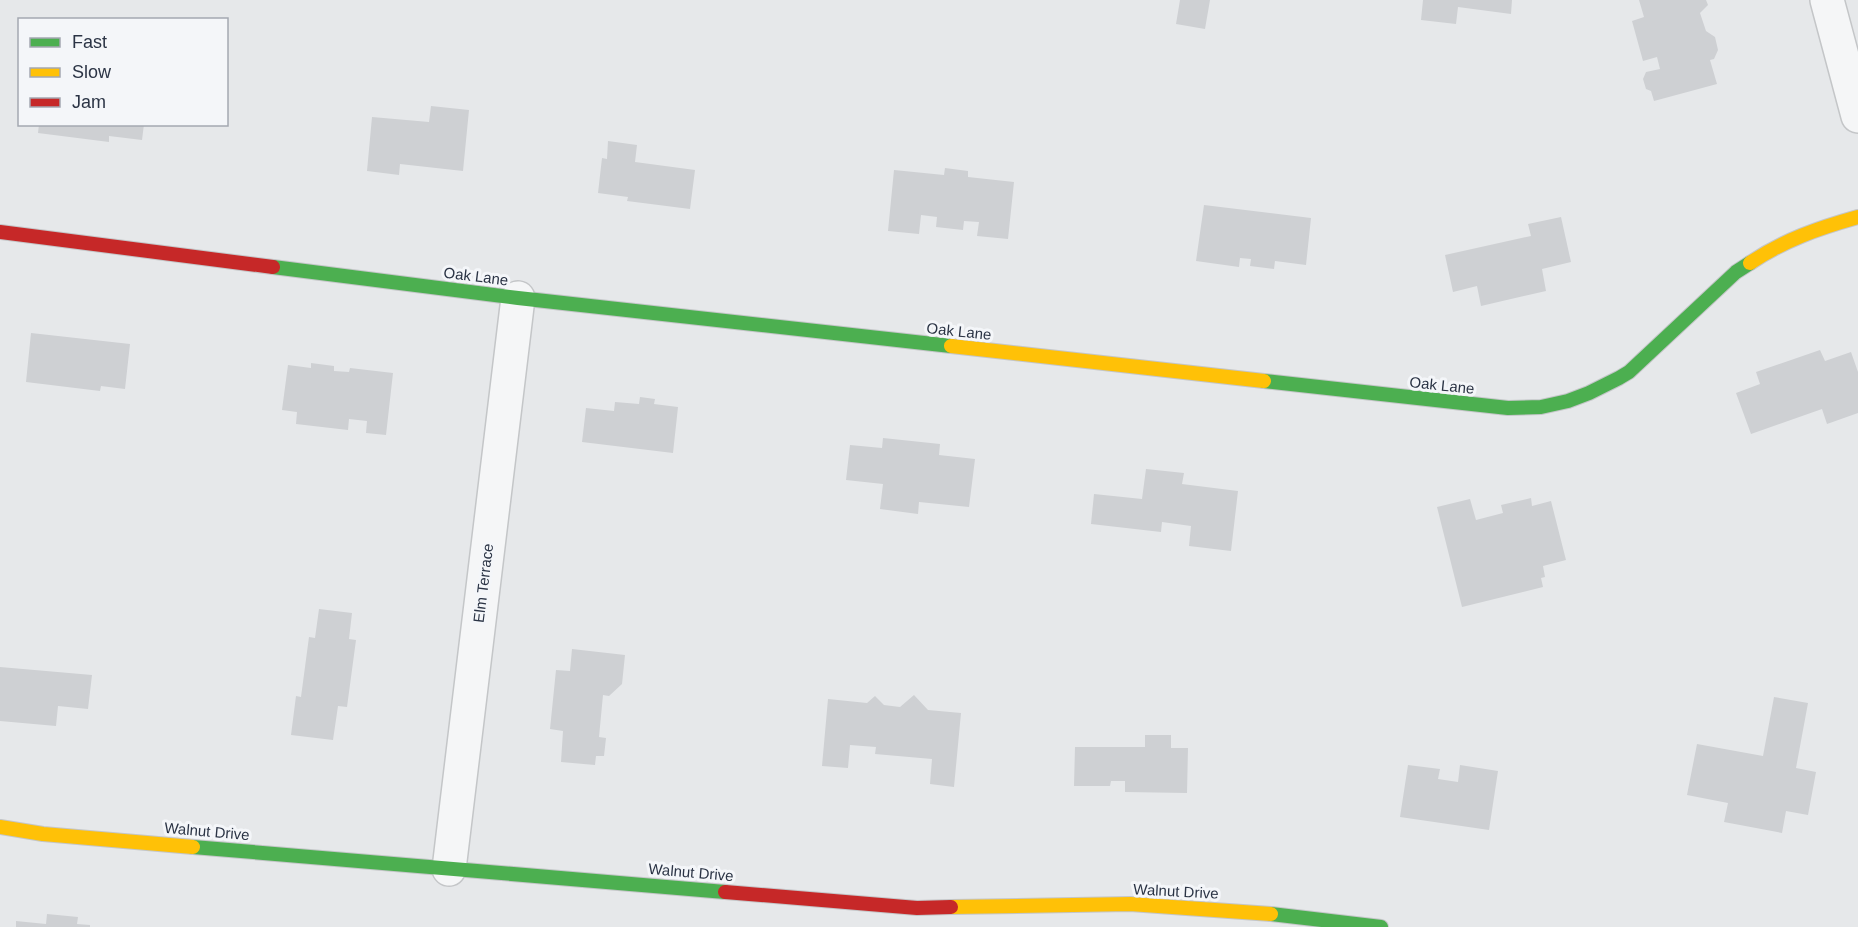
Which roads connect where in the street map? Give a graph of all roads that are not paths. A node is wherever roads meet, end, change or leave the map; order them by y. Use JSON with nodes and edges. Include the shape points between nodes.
{"nodes":[{"id":1,"x":1827,"y":0,"type":"edge"},
{"id":2,"x":1858,"y":116,"type":"edge"},
{"id":3,"x":1858,"y":217,"type":"edge"},
{"id":4,"x":0,"y":232,"type":"edge"},
{"id":5,"x":518,"y":298,"type":"junction"},
{"id":6,"x":0,"y":827,"type":"edge"},
{"id":7,"x":449,"y":869,"type":"junction"},
{"id":8,"x":1381,"y":927,"type":"edge"}],
"edges":[{"from":1,"to":2,"type":"street"},
{"from":3,"to":5,"type":"street","name":"Oak Lane","via":[[1815,229],[1772,248],[1736,272],[1629,372],[1581,397],[1547,406],[1508,408]]},
{"from":4,"to":5,"type":"street","name":"Oak Lane"},
{"from":5,"to":7,"type":"street","name":"Elm Terrace"},
{"from":6,"to":7,"type":"street","name":"Walnut Drive"},
{"from":7,"to":8,"type":"street","name":"Walnut Drive","via":[[917,908],[1130,904]]}]}
